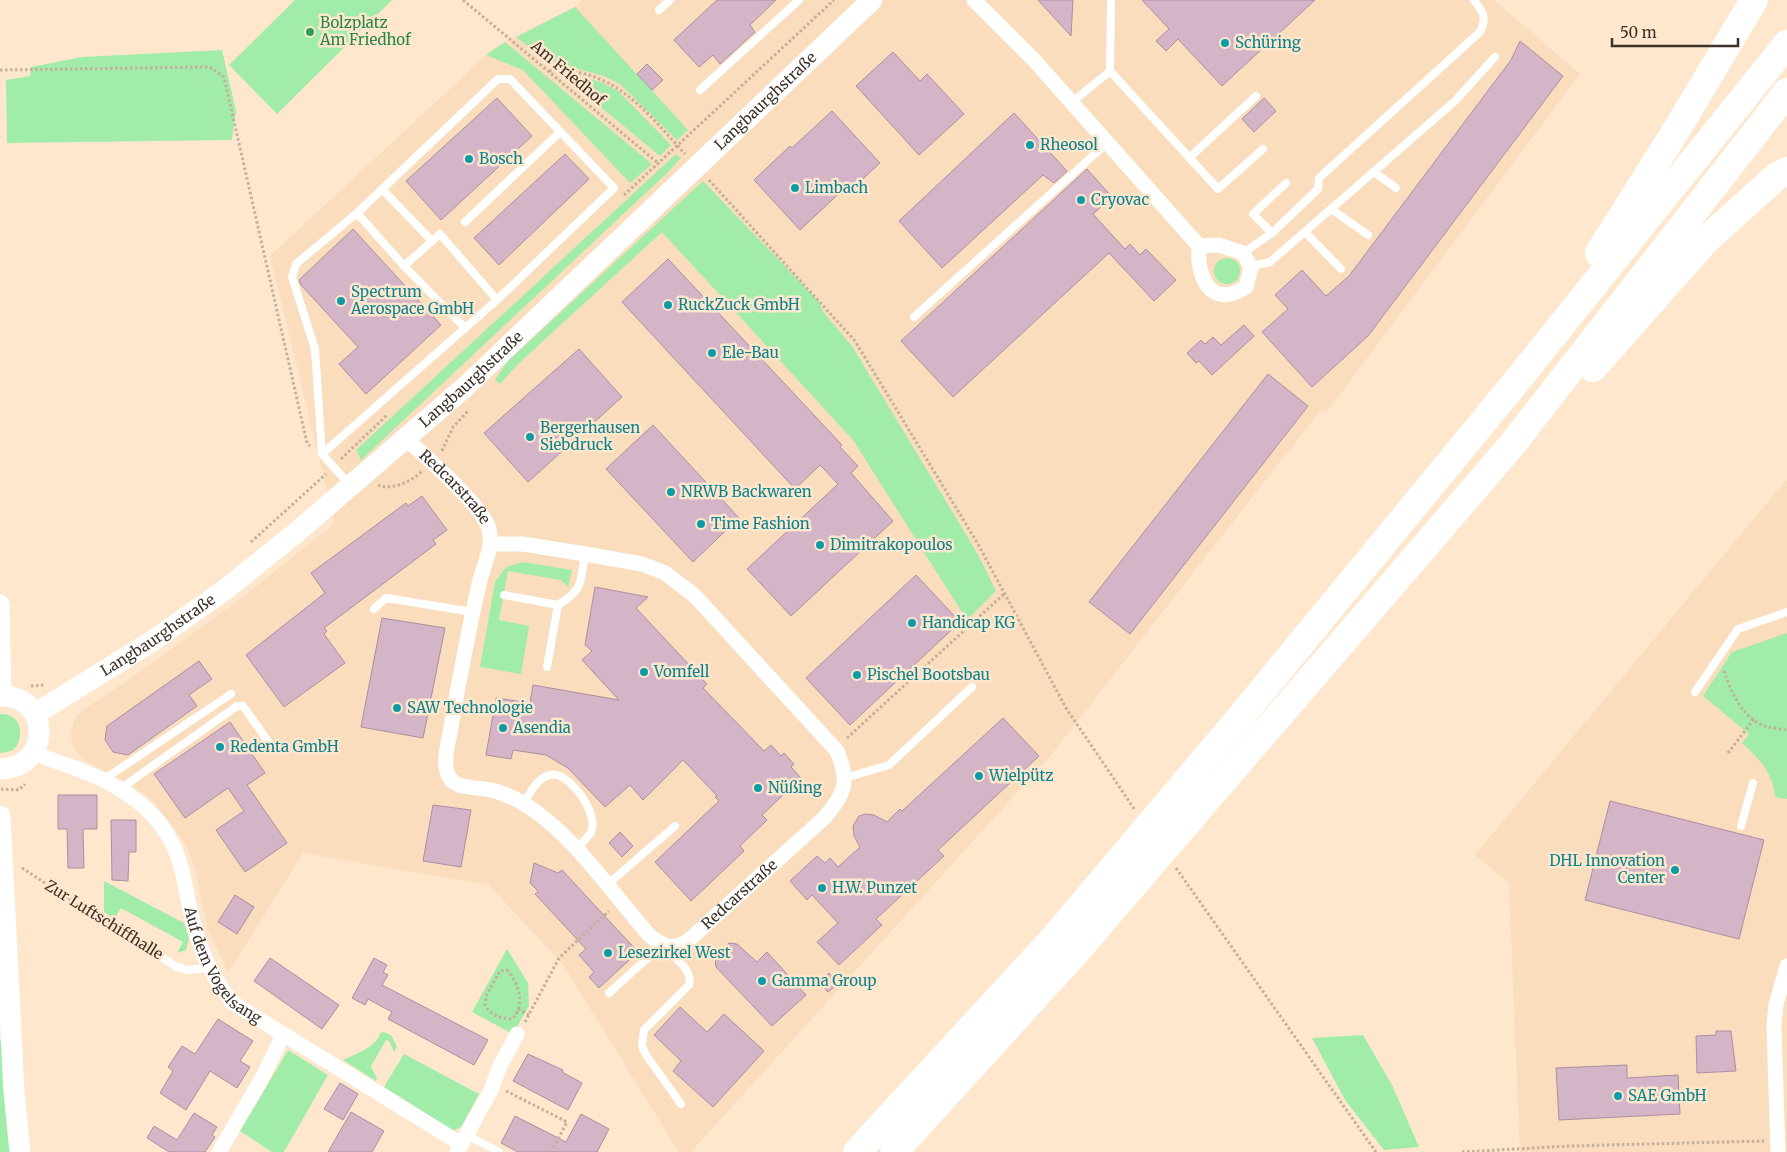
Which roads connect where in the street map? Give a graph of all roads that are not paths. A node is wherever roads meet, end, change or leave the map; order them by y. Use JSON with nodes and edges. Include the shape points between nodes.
{"nodes":[{"id":1,"x":670,"y":0,"type":"edge"},
{"id":2,"x":799,"y":0,"type":"edge"},
{"id":3,"x":872,"y":0,"type":"edge"},
{"id":4,"x":974,"y":0,"type":"edge"},
{"id":5,"x":1111,"y":0,"type":"edge"},
{"id":6,"x":1474,"y":0,"type":"edge"},
{"id":7,"x":1754,"y":0,"type":"edge"},
{"id":8,"x":659,"y":10,"type":"dead end"},
{"id":9,"x":1787,"y":44,"type":"edge"},
{"id":10,"x":1495,"y":57,"type":"dead end"},
{"id":11,"x":1110,"y":70,"type":"junction"},
{"id":12,"x":700,"y":90,"type":"dead end"},
{"id":13,"x":1787,"y":92,"type":"edge"},
{"id":14,"x":1256,"y":96,"type":"dead end"},
{"id":15,"x":1071,"y":103,"type":"junction"},
{"id":16,"x":560,"y":132,"type":"junction"},
{"id":17,"x":1107,"y":143,"type":"junction"},
{"id":18,"x":1262,"y":149,"type":"dead end"},
{"id":19,"x":1189,"y":158,"type":"junction"},
{"id":20,"x":1787,"y":171,"type":"edge"},
{"id":21,"x":1374,"y":172,"type":"junction"},
{"id":22,"x":1286,"y":183,"type":"dead end"},
{"id":23,"x":1396,"y":188,"type":"dead end"},
{"id":24,"x":382,"y":189,"type":"junction"},
{"id":25,"x":1331,"y":209,"type":"junction"},
{"id":26,"x":357,"y":213,"type":"junction"},
{"id":27,"x":465,"y":222,"type":"dead end"},
{"id":28,"x":1305,"y":232,"type":"junction"},
{"id":29,"x":1272,"y":233,"type":"junction"},
{"id":30,"x":1368,"y":235,"type":"dead end"},
{"id":31,"x":432,"y":241,"type":"junction"},
{"id":32,"x":1198,"y":246,"type":"junction"},
{"id":33,"x":1246,"y":258,"type":"junction"},
{"id":34,"x":404,"y":266,"type":"junction"},
{"id":35,"x":1341,"y":269,"type":"dead end"},
{"id":36,"x":497,"y":300,"type":"junction"},
{"id":37,"x":914,"y":318,"type":"dead end"},
{"id":38,"x":465,"y":328,"type":"junction"},
{"id":39,"x":1511,"y":388,"type":"junction"},
{"id":40,"x":405,"y":438,"type":"junction"},
{"id":41,"x":1511,"y":446,"type":"junction"},
{"id":42,"x":322,"y":454,"type":"junction"},
{"id":43,"x":350,"y":486,"type":"junction"},
{"id":44,"x":491,"y":544,"type":"junction"},
{"id":45,"x":585,"y":554,"type":"junction"},
{"id":46,"x":504,"y":595,"type":"dead end"},
{"id":47,"x":0,"y":604,"type":"edge"},
{"id":48,"x":558,"y":605,"type":"junction"},
{"id":49,"x":374,"y":609,"type":"dead end"},
{"id":50,"x":473,"y":612,"type":"junction"},
{"id":51,"x":1787,"y":612,"type":"edge"},
{"id":52,"x":547,"y":667,"type":"dead end"},
{"id":53,"x":972,"y":687,"type":"dead end"},
{"id":54,"x":1695,"y":692,"type":"dead end"},
{"id":55,"x":231,"y":694,"type":"dead end"},
{"id":56,"x":1,"y":695,"type":"edge"},
{"id":57,"x":35,"y":714,"type":"junction"},
{"id":58,"x":272,"y":747,"type":"dead end"},
{"id":59,"x":33,"y":753,"type":"junction"},
{"id":60,"x":0,"y":769,"type":"edge"},
{"id":61,"x":845,"y":778,"type":"junction"},
{"id":62,"x":103,"y":780,"type":"junction"},
{"id":63,"x":1753,"y":783,"type":"dead end"},
{"id":64,"x":120,"y":789,"type":"junction"},
{"id":65,"x":524,"y":803,"type":"junction"},
{"id":66,"x":0,"y":816,"type":"edge"},
{"id":67,"x":675,"y":826,"type":"dead end"},
{"id":68,"x":1741,"y":826,"type":"dead end"},
{"id":69,"x":576,"y":850,"type":"junction"},
{"id":70,"x":607,"y":885,"type":"junction"},
{"id":71,"x":109,"y":925,"type":"road end"},
{"id":72,"x":663,"y":946,"type":"junction"},
{"id":73,"x":210,"y":968,"type":"junction"},
{"id":74,"x":1786,"y":970,"type":"edge"},
{"id":75,"x":609,"y":993,"type":"dead end"},
{"id":76,"x":517,"y":1034,"type":"road end"},
{"id":77,"x":283,"y":1035,"type":"junction"},
{"id":78,"x":681,"y":1104,"type":"dead end"},
{"id":79,"x":462,"y":1144,"type":"edge"},
{"id":80,"x":1780,"y":1146,"type":"edge"},
{"id":81,"x":20,"y":1152,"type":"edge"},
{"id":82,"x":219,"y":1152,"type":"edge"},
{"id":83,"x":499,"y":1152,"type":"edge"},
{"id":84,"x":857,"y":1152,"type":"edge"},
{"id":85,"x":894,"y":1152,"type":"edge"}],
"edges":[{"from":1,"to":8,"type":"lane"},
{"from":2,"to":12,"type":"lane"},
{"from":3,"to":40,"type":"main road","name":"Langbaurghstraße","via":[[465,387]]},
{"from":4,"to":15,"type":"street","via":[[1034,60]]},
{"from":5,"to":11,"type":"lane"},
{"from":6,"to":29,"type":"lane","via":[[1486,21],[1480,32],[1319,178],[1318,189]]},
{"from":7,"to":39,"type":"highway","via":[[1614,230]]},
{"from":9,"to":39,"type":"highway"},
{"from":10,"to":21,"type":"lane","via":[[1455,101]]},
{"from":11,"to":15,"type":"lane"},
{"from":11,"to":19,"type":"lane"},
{"from":13,"to":41,"type":"highway"},
{"from":14,"to":19,"type":"lane"},
{"from":15,"to":17,"type":"street"},
{"from":16,"to":24,"type":"lane","via":[[510,79],[498,79]]},
{"from":16,"to":27,"type":"lane"},
{"from":16,"to":36,"type":"lane","via":[[614,188]]},
{"from":17,"to":32,"type":"street"},
{"from":17,"to":37,"type":"lane"},
{"from":18,"to":19,"type":"lane","via":[[1218,189]]},
{"from":20,"to":41,"type":"highway","via":[[1776,177],[1705,241],[1598,363]]},
{"from":21,"to":23,"type":"lane"},
{"from":21,"to":25,"type":"lane"},
{"from":22,"to":29,"type":"lane","via":[[1253,214]]},
{"from":24,"to":26,"type":"lane"},
{"from":24,"to":31,"type":"lane"},
{"from":25,"to":28,"type":"lane"},
{"from":25,"to":30,"type":"lane"},
{"from":26,"to":34,"type":"lane"},
{"from":26,"to":42,"type":"lane","via":[[296,264],[292,277],[314,349]]},
{"from":28,"to":33,"type":"lane","via":[[1270,262],[1257,265]]},
{"from":28,"to":35,"type":"lane"},
{"from":29,"to":33,"type":"lane"},
{"from":31,"to":34,"type":"lane"},
{"from":31,"to":36,"type":"lane","via":[[440,234]]},
{"from":32,"to":33,"type":"street","via":[[1219,245]]},
{"from":32,"to":33,"type":"street","via":[[1200,274],[1206,286],[1217,294],[1236,293],[1246,287],[1251,268]]},
{"from":34,"to":38,"type":"lane"},
{"from":36,"to":38,"type":"lane"},
{"from":38,"to":42,"type":"lane"},
{"from":39,"to":84,"type":"highway","via":[[1054,938]]},
{"from":40,"to":43,"type":"main road","name":"Langbaurghstraße"},
{"from":40,"to":44,"type":"street","name":"Redcarstraße","via":[[482,515],[489,527]]},
{"from":41,"to":85,"type":"highway","via":[[1075,953]]},
{"from":42,"to":43,"type":"lane"},
{"from":43,"to":57,"type":"main road","name":"Langbaurghstraße","via":[[226,589],[151,642]]},
{"from":44,"to":45,"type":"street","name":"Redcarstraße","via":[[523,544]]},
{"from":44,"to":50,"type":"street","name":"Redcarstraße","via":[[482,567]]},
{"from":45,"to":48,"type":"lane","via":[[580,582],[574,594]]},
{"from":45,"to":61,"type":"street","name":"Redcarstraße","via":[[642,564],[678,581],[837,751]]},
{"from":46,"to":48,"type":"lane"},
{"from":47,"to":56,"type":"street"},
{"from":48,"to":52,"type":"lane"},
{"from":49,"to":50,"type":"lane","via":[[386,598]]},
{"from":50,"to":65,"type":"street","name":"Redcarstraße","via":[[448,746],[448,774],[459,785],[493,790]]},
{"from":51,"to":54,"type":"lane","via":[[1738,629]]},
{"from":53,"to":61,"type":"lane","via":[[889,765]]},
{"from":55,"to":62,"type":"lane"},
{"from":56,"to":57,"type":"main road","via":[[21,700]]},
{"from":57,"to":59,"type":"main road","via":[[40,734]]},
{"from":58,"to":64,"type":"lane","via":[[243,706],[237,706]]},
{"from":59,"to":60,"type":"main road","via":[[18,766]]},
{"from":59,"to":62,"type":"street","name":"Auf dem Vogelsang"},
{"from":61,"to":72,"type":"street","name":"Redcarstraße","via":[[840,798],[824,818],[689,940],[677,947]]},
{"from":62,"to":64,"type":"street","name":"Auf dem Vogelsang"},
{"from":63,"to":68,"type":"lane"},
{"from":64,"to":73,"type":"street","name":"Auf dem Vogelsang","via":[[160,823],[171,841],[194,926]]},
{"from":65,"to":69,"type":"street","name":"Redcarstraße","via":[[543,816]]},
{"from":65,"to":69,"type":"lane","via":[[543,778],[559,775],[566,779],[589,805],[592,821],[592,831]]},
{"from":66,"to":81,"type":"main road"},
{"from":67,"to":70,"type":"lane"},
{"from":69,"to":70,"type":"street","name":"Redcarstraße"},
{"from":70,"to":72,"type":"street","name":"Redcarstraße","via":[[650,936]]},
{"from":71,"to":73,"type":"lane","name":"Zur Luftschiffhalle","via":[[177,967],[189,970]]},
{"from":72,"to":75,"type":"lane"},
{"from":72,"to":78,"type":"lane","via":[[681,964],[690,981],[644,1030],[642,1046]]},
{"from":73,"to":77,"type":"street","name":"Auf dem Vogelsang","via":[[219,988],[233,1003]]},
{"from":74,"to":80,"type":"street","via":[[1776,1004],[1774,1026]]},
{"from":76,"to":79,"type":"street"},
{"from":77,"to":79,"type":"street","name":"Auf dem Vogelsang"},
{"from":77,"to":82,"type":"street"},
{"from":79,"to":83,"type":"lane"}]}
